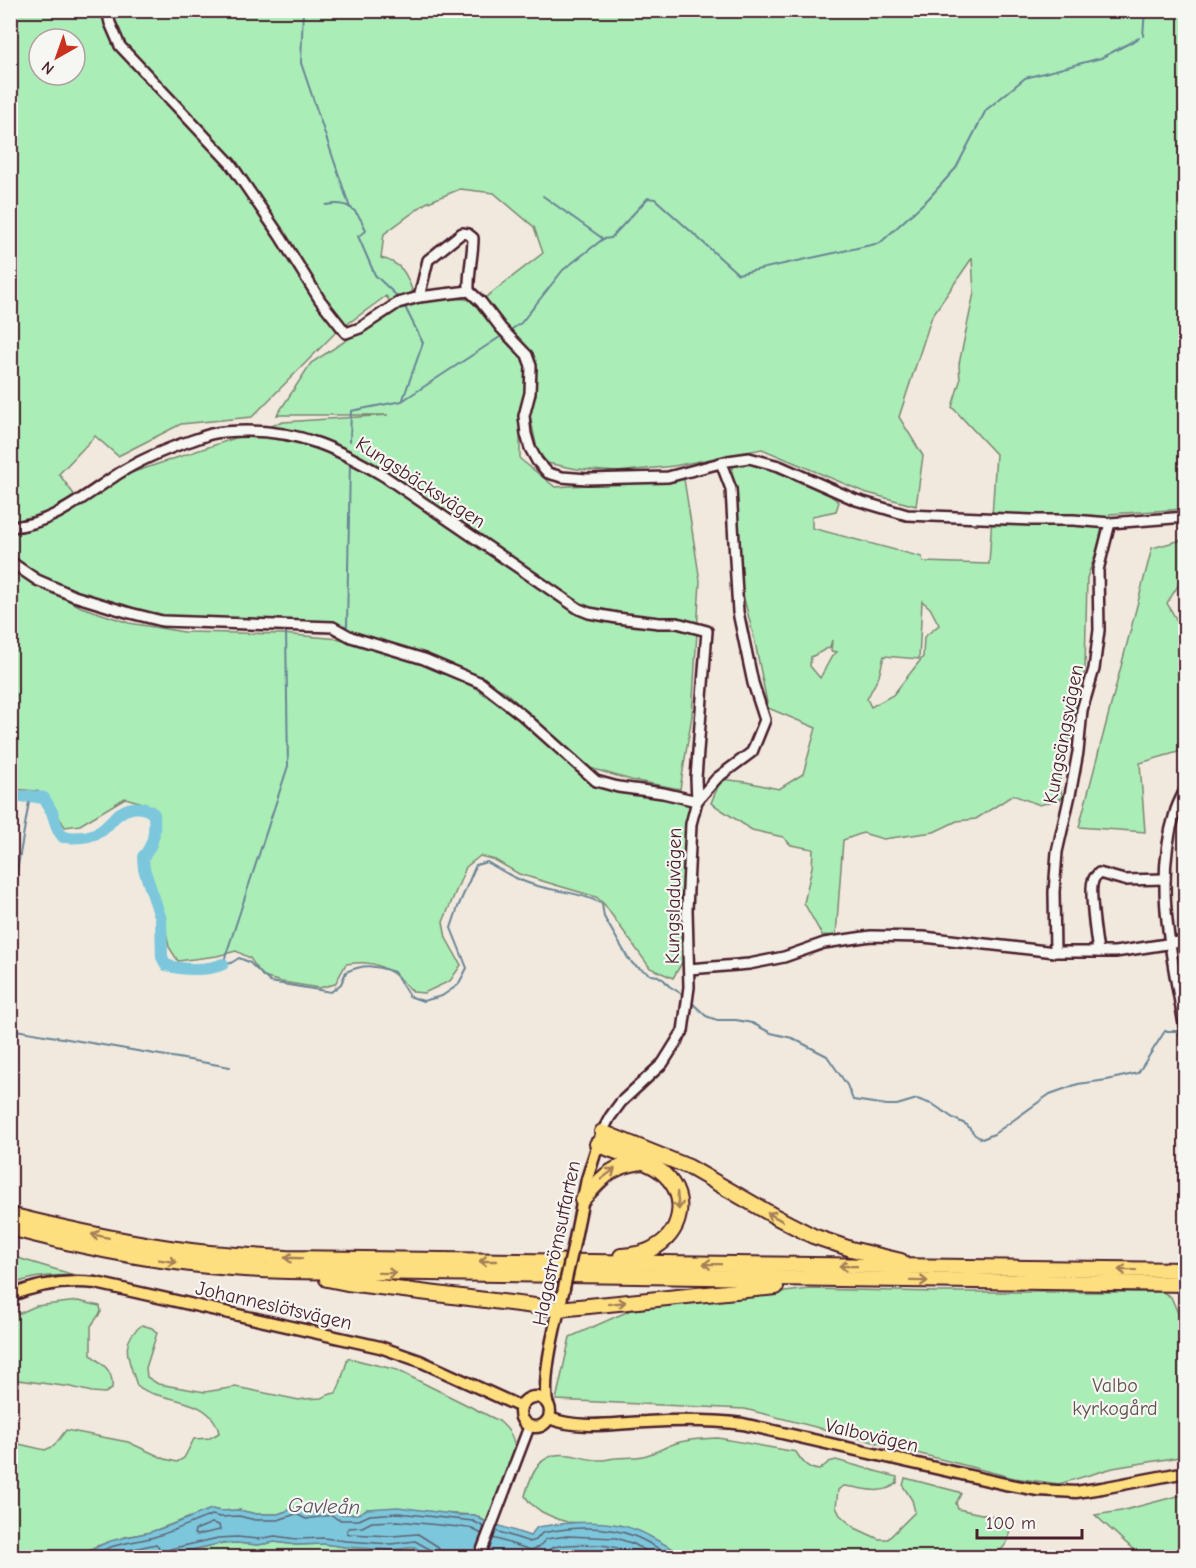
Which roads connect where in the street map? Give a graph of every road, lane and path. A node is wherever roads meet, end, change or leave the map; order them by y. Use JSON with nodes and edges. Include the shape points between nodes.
{"nodes":[{"id":1,"x":106,"y":10,"type":"edge"},
{"id":2,"x":469,"y":291,"type":"junction"},
{"id":3,"x":419,"y":297,"type":"junction"},
{"id":4,"x":721,"y":463,"type":"junction"},
{"id":5,"x":1185,"y":517,"type":"edge"},
{"id":6,"x":1110,"y":523,"type":"junction"},
{"id":7,"x":10,"y":527,"type":"edge"},
{"id":8,"x":10,"y":561,"type":"edge"},
{"id":9,"x":707,"y":631,"type":"joint"},
{"id":10,"x":1185,"y":788,"type":"edge"},
{"id":11,"x":697,"y":801,"type":"junction"},
{"id":12,"x":1165,"y":879,"type":"junction"},
{"id":13,"x":1185,"y":940,"type":"edge"},
{"id":14,"x":1170,"y":943,"type":"junction"},
{"id":15,"x":1055,"y":952,"type":"junction"},
{"id":16,"x":1098,"y":952,"type":"junction"},
{"id":17,"x":689,"y":969,"type":"junction"},
{"id":18,"x":1185,"y":1036,"type":"edge"},
{"id":19,"x":600,"y":1138,"type":"junction"},
{"id":20,"x":641,"y":1162,"type":"junction"},
{"id":21,"x":582,"y":1200,"type":"junction"},
{"id":22,"x":10,"y":1215,"type":"edge"},
{"id":23,"x":10,"y":1228,"type":"edge"},
{"id":24,"x":10,"y":1235,"type":"edge"},
{"id":25,"x":69,"y":1243,"type":"junction"},
{"id":26,"x":547,"y":1261,"type":"junction"},
{"id":27,"x":930,"y":1267,"type":"junction"},
{"id":28,"x":1185,"y":1270,"type":"edge"},
{"id":29,"x":287,"y":1272,"type":"junction"},
{"id":30,"x":840,"y":1280,"type":"junction"},
{"id":31,"x":1185,"y":1284,"type":"edge"},
{"id":32,"x":10,"y":1296,"type":"edge"},
{"id":33,"x":559,"y":1309,"type":"junction"},
{"id":34,"x":549,"y":1362,"type":"junction"},
{"id":35,"x":530,"y":1398,"type":"junction"},
{"id":36,"x":547,"y":1403,"type":"junction"},
{"id":37,"x":520,"y":1407,"type":"junction"},
{"id":38,"x":549,"y":1418,"type":"junction"},
{"id":39,"x":529,"y":1427,"type":"junction"},
{"id":40,"x":1185,"y":1472,"type":"edge"},
{"id":41,"x":479,"y":1557,"type":"edge"}],
"edges":[{"from":1,"to":3,"type":"street","via":[[120,46],[230,163],[345,333],[360,328],[398,303]]},
{"from":2,"to":3,"type":"street"},
{"from":2,"to":3,"type":"street","via":[[472,238],[462,233],[428,260]]},
{"from":2,"to":4,"type":"street","via":[[527,355],[531,366],[524,416],[526,434],[537,461],[548,473],[587,479],[668,477]]},
{"from":4,"to":6,"type":"street","via":[[749,458],[771,464],[856,500],[907,515]]},
{"from":4,"to":11,"type":"street","via":[[731,489],[738,612],[765,720],[752,752],[717,778]]},
{"from":5,"to":6,"type":"street"},
{"from":6,"to":15,"type":"street","name":"Kungsängsvägen","via":[[1098,570],[1099,630],[1094,669],[1082,710],[1078,752],[1058,852]]},
{"from":7,"to":9,"type":"street","name":"Kungsbäcksvägen","via":[[50,517],[155,453],[213,434],[262,431],[298,436],[384,476],[579,609]]},
{"from":8,"to":11,"type":"street","via":[[37,580],[74,596],[162,621],[333,627],[481,683],[596,781]]},
{"from":9,"to":11,"type":"street","name":"Kungsladuvägen"},
{"from":10,"to":12,"type":"street","via":[[1169,840]]},
{"from":11,"to":17,"type":"street","name":"Kungsladuvägen","via":[[688,858]]},
{"from":12,"to":14,"type":"street"},
{"from":12,"to":16,"type":"street","via":[[1124,880],[1097,875],[1092,884],[1092,904]]},
{"from":13,"to":14,"type":"street"},
{"from":14,"to":16,"type":"street"},
{"from":14,"to":18,"type":"street"},
{"from":15,"to":16,"type":"street"},
{"from":15,"to":17,"type":"street","via":[[924,937],[871,936],[749,964]]},
{"from":17,"to":19,"type":"street","name":"Kungsladuvägen","via":[[683,1031],[663,1064],[621,1102]]},
{"from":19,"to":20,"type":"highway"},
{"from":19,"to":21,"type":"main road","name":"Hagaströmsutfarten"},
{"from":27,"to":19,"type":"highway","one_way":true,"via":[[813,1236],[689,1167]]},
{"from":21,"to":20,"type":"highway","one_way":true,"via":[[610,1171]]},
{"from":20,"to":26,"type":"highway","one_way":true,"via":[[664,1173],[677,1190],[678,1220],[668,1237],[642,1253]]},
{"from":21,"to":33,"type":"main road","name":"Hagaströmsutfarten","bridge":true},
{"from":26,"to":22,"type":"highway","one_way":true,"via":[[242,1256],[114,1239]]},
{"from":23,"to":25,"type":"highway"},
{"from":24,"to":25,"type":"highway"},
{"from":25,"to":29,"type":"highway","one_way":true,"via":[[190,1264]]},
{"from":27,"to":26,"type":"highway","one_way":true},
{"from":28,"to":27,"type":"highway","one_way":true},
{"from":29,"to":30,"type":"highway","one_way":true},
{"from":29,"to":33,"type":"highway"},
{"from":30,"to":31,"type":"highway","one_way":true},
{"from":33,"to":30,"type":"highway","one_way":true},
{"from":32,"to":37,"type":"main road","name":"Johanneslötsvägen","via":[[39,1286],[96,1283],[380,1347]]},
{"from":33,"to":34,"type":"main road","name":"Hagaströmsutfarten"},
{"from":34,"to":35,"type":"main road","name":"Hagaströmsutfarten"},
{"from":34,"to":36,"type":"main road","name":"Hagaströmsutfarten"},
{"from":35,"to":36,"type":"main road"},
{"from":35,"to":37,"type":"main road","name":"Hagaströmsutfarten"},
{"from":36,"to":38,"type":"main road","name":"Hagaströmsutfarten"},
{"from":37,"to":39,"type":"main road","via":[[520,1416]]},
{"from":38,"to":39,"type":"main road","via":[[543,1425]]},
{"from":38,"to":40,"type":"main road","name":"Valbovägen","via":[[590,1425],[688,1420],[743,1424],[1052,1492],[1076,1492]]},
{"from":39,"to":41,"type":"street"}]}
